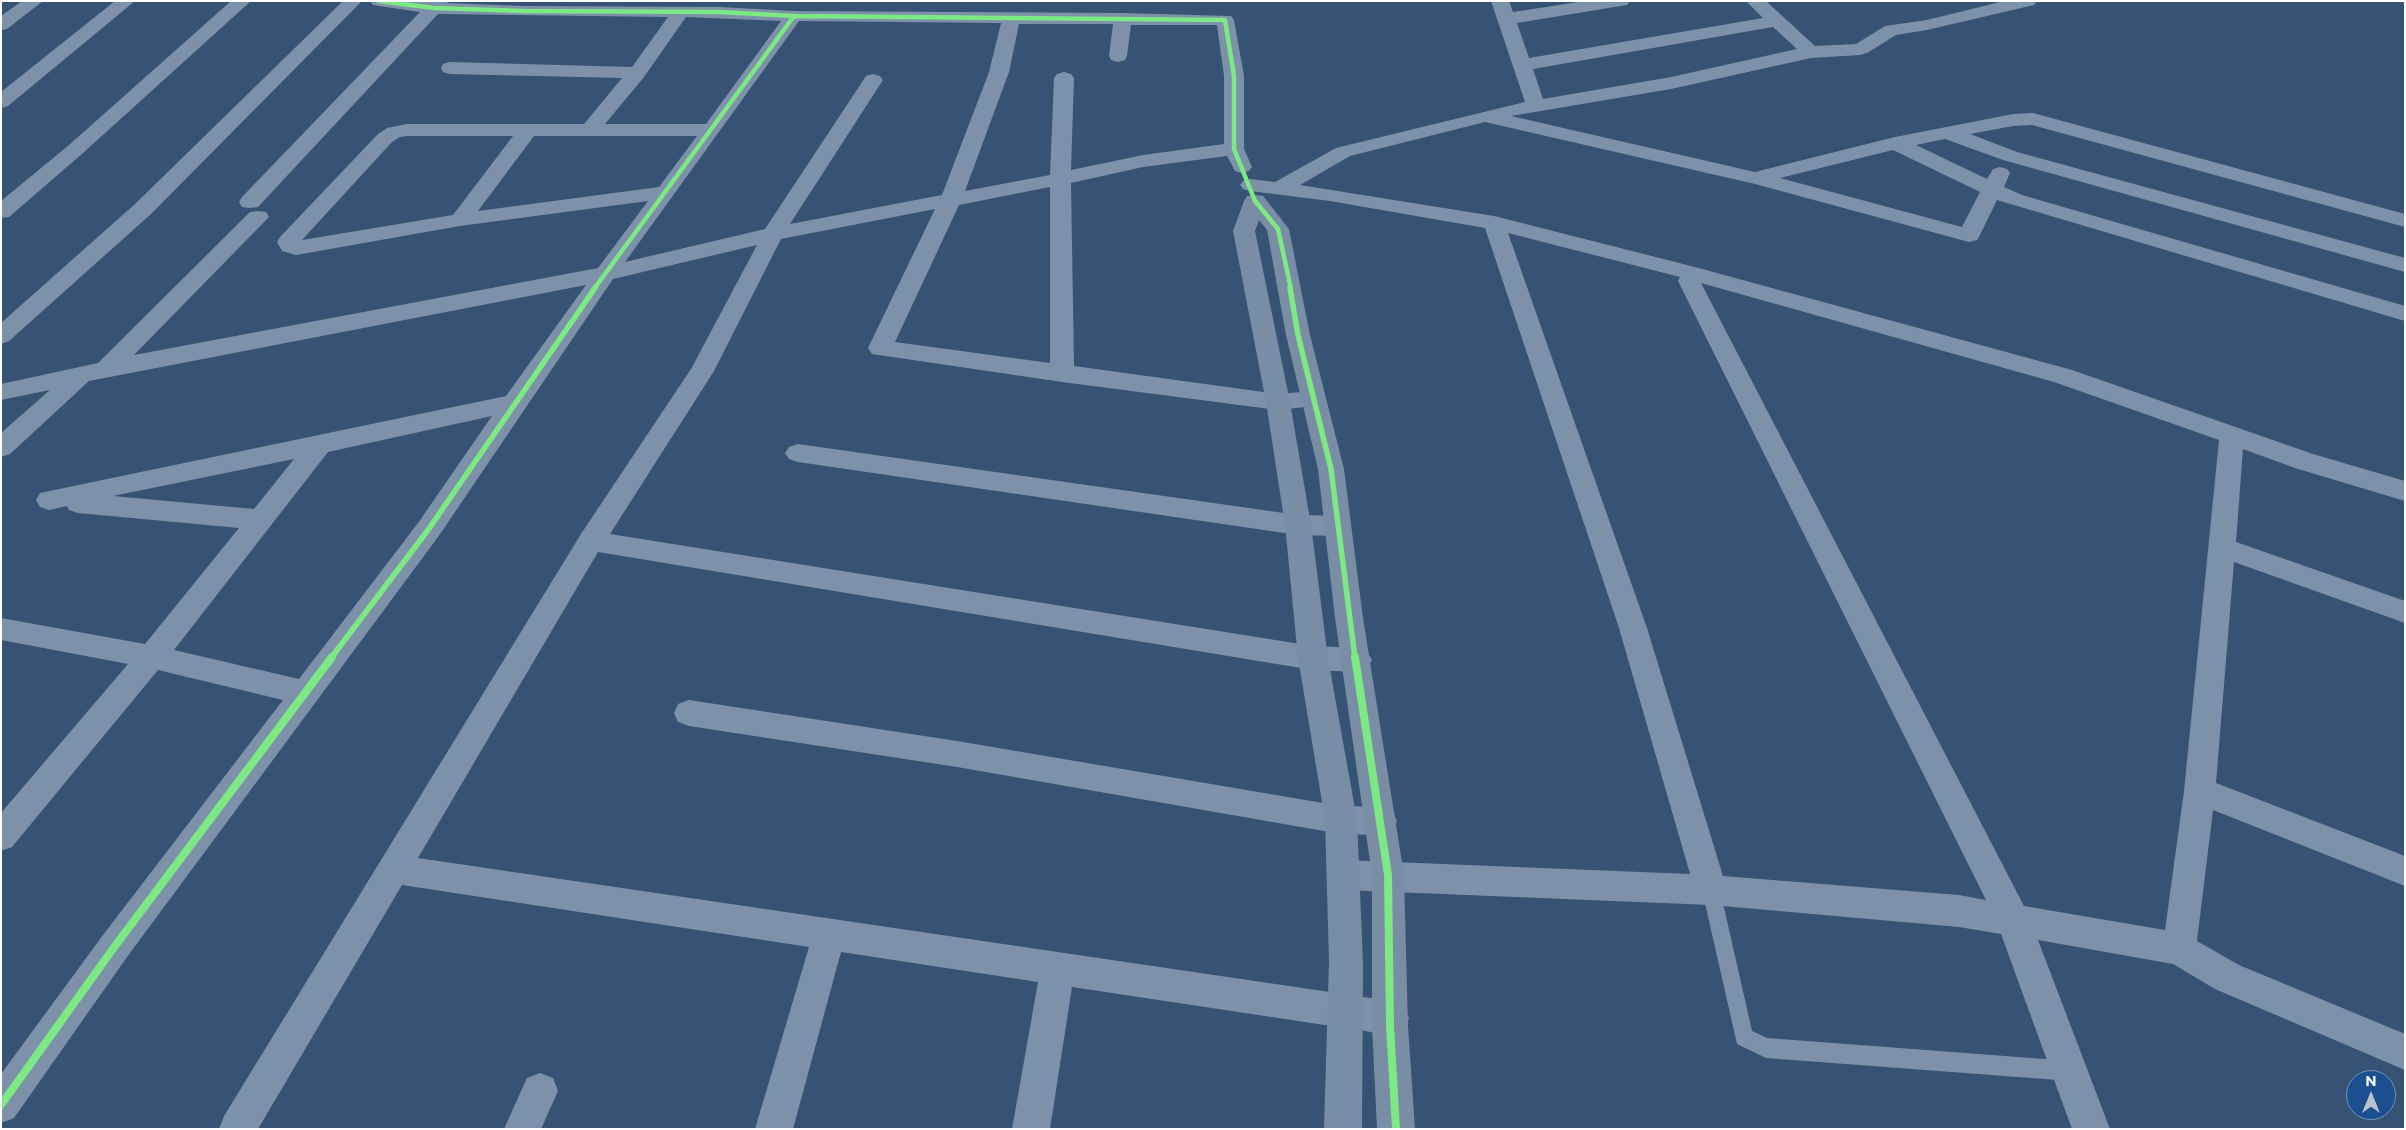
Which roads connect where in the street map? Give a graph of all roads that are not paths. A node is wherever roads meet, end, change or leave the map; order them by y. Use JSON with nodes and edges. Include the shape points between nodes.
{"nodes":[{"id":1,"x":34,"y":1,"type":"edge"},
{"id":2,"x":126,"y":1,"type":"edge"},
{"id":3,"x":242,"y":1,"type":"edge"},
{"id":4,"x":353,"y":1,"type":"edge"},
{"id":5,"x":379,"y":1,"type":"edge"},
{"id":6,"x":1621,"y":1,"type":"edge"},
{"id":7,"x":1754,"y":1,"type":"edge"},
{"id":8,"x":2028,"y":1,"type":"edge"},
{"id":9,"x":437,"y":5,"type":"edge"},
{"id":10,"x":527,"y":6,"type":"edge"},
{"id":11,"x":722,"y":7,"type":"edge"},
{"id":12,"x":1225,"y":10,"type":"edge"},
{"id":13,"x":1502,"y":10,"type":"edge"},
{"id":14,"x":1020,"y":12,"type":"edge"},
{"id":15,"x":680,"y":13,"type":"junction"},
{"id":16,"x":794,"y":16,"type":"junction"},
{"id":17,"x":1123,"y":18,"type":"junction"},
{"id":18,"x":1776,"y":21,"type":"junction"},
{"id":19,"x":1,"y":25,"type":"edge"},
{"id":20,"x":1811,"y":52,"type":"junction"},
{"id":21,"x":1118,"y":56,"type":"dead end"},
{"id":22,"x":1521,"y":65,"type":"junction"},
{"id":23,"x":450,"y":68,"type":"dead end"},
{"id":24,"x":637,"y":73,"type":"junction"},
{"id":25,"x":1064,"y":78,"type":"dead end"},
{"id":26,"x":873,"y":80,"type":"dead end"},
{"id":27,"x":1,"y":102,"type":"edge"},
{"id":28,"x":1536,"y":106,"type":"junction"},
{"id":29,"x":1485,"y":116,"type":"junction"},
{"id":30,"x":2013,"y":120,"type":"junction"},
{"id":31,"x":590,"y":130,"type":"junction"},
{"id":32,"x":711,"y":130,"type":"junction"},
{"id":33,"x":527,"y":131,"type":"junction"},
{"id":34,"x":1947,"y":132,"type":"junction"},
{"id":35,"x":1895,"y":143,"type":"junction"},
{"id":36,"x":1234,"y":150,"type":"junction"},
{"id":37,"x":2010,"y":156,"type":"junction"},
{"id":38,"x":1755,"y":178,"type":"junction"},
{"id":39,"x":1060,"y":179,"type":"junction"},
{"id":40,"x":1991,"y":189,"type":"junction"},
{"id":41,"x":1260,"y":192,"type":"junction"},
{"id":42,"x":664,"y":193,"type":"junction"},
{"id":43,"x":951,"y":199,"type":"junction"},
{"id":44,"x":1,"y":212,"type":"edge"},
{"id":45,"x":460,"y":220,"type":"junction"},
{"id":46,"x":2405,"y":221,"type":"edge"},
{"id":47,"x":1494,"y":223,"type":"junction"},
{"id":48,"x":773,"y":234,"type":"junction"},
{"id":49,"x":2405,"y":265,"type":"edge"},
{"id":50,"x":605,"y":274,"type":"junction"},
{"id":51,"x":1688,"y":281,"type":"dead end"},
{"id":52,"x":2405,"y":314,"type":"edge"},
{"id":53,"x":1,"y":336,"type":"edge"},
{"id":54,"x":108,"y":368,"type":"junction"},
{"id":55,"x":82,"y":373,"type":"junction"},
{"id":56,"x":1062,"y":374,"type":"junction"},
{"id":57,"x":1,"y":392,"type":"edge"},
{"id":58,"x":1314,"y":399,"type":"junction"},
{"id":59,"x":1278,"y":402,"type":"junction"},
{"id":60,"x":514,"y":403,"type":"junction"},
{"id":61,"x":2232,"y":435,"type":"junction"},
{"id":62,"x":320,"y":445,"type":"junction"},
{"id":63,"x":1,"y":448,"type":"edge"},
{"id":64,"x":798,"y":453,"type":"dead end"},
{"id":65,"x":2405,"y":491,"type":"edge"},
{"id":66,"x":261,"y":520,"type":"junction"},
{"id":67,"x":1298,"y":525,"type":"junction"},
{"id":68,"x":1338,"y":526,"type":"junction"},
{"id":69,"x":591,"y":542,"type":"junction"},
{"id":70,"x":2221,"y":547,"type":"junction"},
{"id":71,"x":2405,"y":612,"type":"edge"},
{"id":72,"x":1,"y":629,"type":"edge"},
{"id":73,"x":152,"y":657,"type":"junction"},
{"id":74,"x":1313,"y":658,"type":"junction"},
{"id":75,"x":1357,"y":660,"type":"junction"},
{"id":76,"x":306,"y":693,"type":"junction"},
{"id":77,"x":689,"y":714,"type":"dead end"},
{"id":78,"x":2200,"y":792,"type":"junction"},
{"id":79,"x":1341,"y":820,"type":"junction"},
{"id":80,"x":1381,"y":821,"type":"junction"},
{"id":81,"x":1,"y":837,"type":"edge"},
{"id":82,"x":393,"y":869,"type":"junction"},
{"id":83,"x":2405,"y":871,"type":"edge"},
{"id":84,"x":1344,"y":875,"type":"junction"},
{"id":85,"x":1388,"y":875,"type":"junction"},
{"id":86,"x":1711,"y":890,"type":"junction"},
{"id":87,"x":2013,"y":920,"type":"junction"},
{"id":88,"x":828,"y":935,"type":"junction"},
{"id":89,"x":2179,"y":948,"type":"junction"},
{"id":90,"x":1057,"y":970,"type":"junction"},
{"id":91,"x":1345,"y":1012,"type":"junction"},
{"id":92,"x":1391,"y":1018,"type":"junction"},
{"id":93,"x":2405,"y":1052,"type":"edge"},
{"id":94,"x":2071,"y":1071,"type":"junction"},
{"id":95,"x":540,"y":1092,"type":"dead end"},
{"id":96,"x":1,"y":1105,"type":"edge"},
{"id":97,"x":237,"y":1129,"type":"edge"},
{"id":98,"x":522,"y":1129,"type":"edge"},
{"id":99,"x":774,"y":1129,"type":"edge"},
{"id":100,"x":1030,"y":1129,"type":"edge"},
{"id":101,"x":1343,"y":1129,"type":"edge"},
{"id":102,"x":1396,"y":1129,"type":"edge"},
{"id":103,"x":2091,"y":1129,"type":"edge"}],
"edges":[{"from":1,"to":19,"type":"street"},
{"from":2,"to":27,"type":"street"},
{"from":3,"to":44,"type":"street"},
{"from":4,"to":53,"type":"street","via":[[143,210]]},
{"from":5,"to":9,"type":"street"},
{"from":6,"to":13,"type":"street"},
{"from":7,"to":18,"type":"street"},
{"from":8,"to":20,"type":"street","via":[[1891,30],[1860,48]]},
{"from":9,"to":10,"type":"street"},
{"from":9,"to":54,"type":"street"},
{"from":10,"to":15,"type":"street"},
{"from":11,"to":15,"type":"street"},
{"from":11,"to":16,"type":"street"},
{"from":12,"to":17,"type":"street"},
{"from":12,"to":36,"type":"street","via":[[1234,76]]},
{"from":13,"to":22,"type":"street"},
{"from":14,"to":16,"type":"street"},
{"from":14,"to":17,"type":"street"},
{"from":14,"to":43,"type":"street"},
{"from":15,"to":24,"type":"street"},
{"from":16,"to":32,"type":"street"},
{"from":17,"to":21,"type":"street"},
{"from":18,"to":20,"type":"street"},
{"from":18,"to":22,"type":"street"},
{"from":20,"to":28,"type":"street","via":[[1671,83]]},
{"from":22,"to":28,"type":"street"},
{"from":23,"to":24,"type":"street"},
{"from":24,"to":31,"type":"street"},
{"from":25,"to":39,"type":"street"},
{"from":26,"to":48,"type":"street"},
{"from":28,"to":29,"type":"street"},
{"from":29,"to":38,"type":"street"},
{"from":29,"to":41,"type":"street","via":[[1342,152]]},
{"from":30,"to":34,"type":"street"},
{"from":30,"to":37,"type":"street"},
{"from":30,"to":46,"type":"street","via":[[2033,119]]},
{"from":31,"to":32,"type":"street"},
{"from":31,"to":33,"type":"street"},
{"from":32,"to":42,"type":"street"},
{"from":33,"to":45,"type":"street"},
{"from":33,"to":45,"type":"street","via":[[394,132],[384,138],[288,242],[296,248]]},
{"from":34,"to":35,"type":"street"},
{"from":34,"to":37,"type":"street"},
{"from":35,"to":38,"type":"street"},
{"from":35,"to":40,"type":"street"},
{"from":36,"to":39,"type":"street","via":[[1143,161]]},
{"from":36,"to":41,"type":"street"},
{"from":37,"to":40,"type":"street"},
{"from":37,"to":49,"type":"street"},
{"from":38,"to":40,"type":"street","via":[[1969,235]]},
{"from":39,"to":43,"type":"street"},
{"from":39,"to":56,"type":"street"},
{"from":40,"to":52,"type":"street","via":[[2014,200]]},
{"from":41,"to":47,"type":"street","via":[[1330,195]]},
{"from":41,"to":58,"type":"street","via":[[1278,229]]},
{"from":41,"to":59,"type":"street","via":[[1244,231]]},
{"from":42,"to":45,"type":"street"},
{"from":42,"to":50,"type":"street"},
{"from":43,"to":48,"type":"street"},
{"from":43,"to":56,"type":"street","via":[[880,348]]},
{"from":47,"to":61,"type":"street","via":[[1687,272],[2064,376]]},
{"from":47,"to":86,"type":"street","via":[[1633,628]]},
{"from":48,"to":50,"type":"street"},
{"from":48,"to":69,"type":"street","via":[[702,371]]},
{"from":50,"to":54,"type":"street"},
{"from":50,"to":60,"type":"street"},
{"from":51,"to":87,"type":"street"},
{"from":54,"to":55,"type":"street"},
{"from":55,"to":57,"type":"street"},
{"from":55,"to":63,"type":"street"},
{"from":56,"to":59,"type":"street"},
{"from":58,"to":59,"type":"street"},
{"from":58,"to":68,"type":"street","via":[[1330,469]]},
{"from":59,"to":67,"type":"street"},
{"from":60,"to":62,"type":"street"},
{"from":60,"to":76,"type":"street","via":[[428,530]]},
{"from":61,"to":65,"type":"street","via":[[2304,461]]},
{"from":61,"to":70,"type":"street"},
{"from":62,"to":66,"type":"street"},
{"from":62,"to":66,"type":"street","via":[[49,500]]},
{"from":64,"to":67,"type":"street"},
{"from":66,"to":73,"type":"street"},
{"from":67,"to":68,"type":"street"},
{"from":67,"to":74,"type":"street"},
{"from":68,"to":75,"type":"street"},
{"from":69,"to":74,"type":"street"},
{"from":69,"to":82,"type":"street"},
{"from":70,"to":71,"type":"street"},
{"from":70,"to":78,"type":"street"},
{"from":72,"to":73,"type":"street"},
{"from":73,"to":76,"type":"street"},
{"from":73,"to":81,"type":"street"},
{"from":74,"to":75,"type":"street"},
{"from":74,"to":79,"type":"street"},
{"from":75,"to":80,"type":"street"},
{"from":76,"to":96,"type":"street"},
{"from":77,"to":79,"type":"street","via":[[966,756]]},
{"from":78,"to":83,"type":"street"},
{"from":78,"to":89,"type":"street"},
{"from":79,"to":80,"type":"street"},
{"from":79,"to":84,"type":"street"},
{"from":80,"to":85,"type":"street"},
{"from":82,"to":88,"type":"street"},
{"from":82,"to":97,"type":"street"},
{"from":84,"to":85,"type":"street"},
{"from":84,"to":91,"type":"street"},
{"from":85,"to":86,"type":"street"},
{"from":85,"to":92,"type":"street"},
{"from":86,"to":87,"type":"street","via":[[1959,911]]},
{"from":86,"to":94,"type":"lane","via":[[1744,1037],[1766,1048]]},
{"from":87,"to":89,"type":"street"},
{"from":87,"to":94,"type":"street"},
{"from":88,"to":90,"type":"street"},
{"from":88,"to":99,"type":"street"},
{"from":89,"to":93,"type":"street","via":[[2227,977]]},
{"from":90,"to":91,"type":"street"},
{"from":90,"to":100,"type":"street"},
{"from":91,"to":92,"type":"street"},
{"from":91,"to":101,"type":"street"},
{"from":92,"to":102,"type":"street"},
{"from":94,"to":103,"type":"street"},
{"from":95,"to":98,"type":"street"}]}
